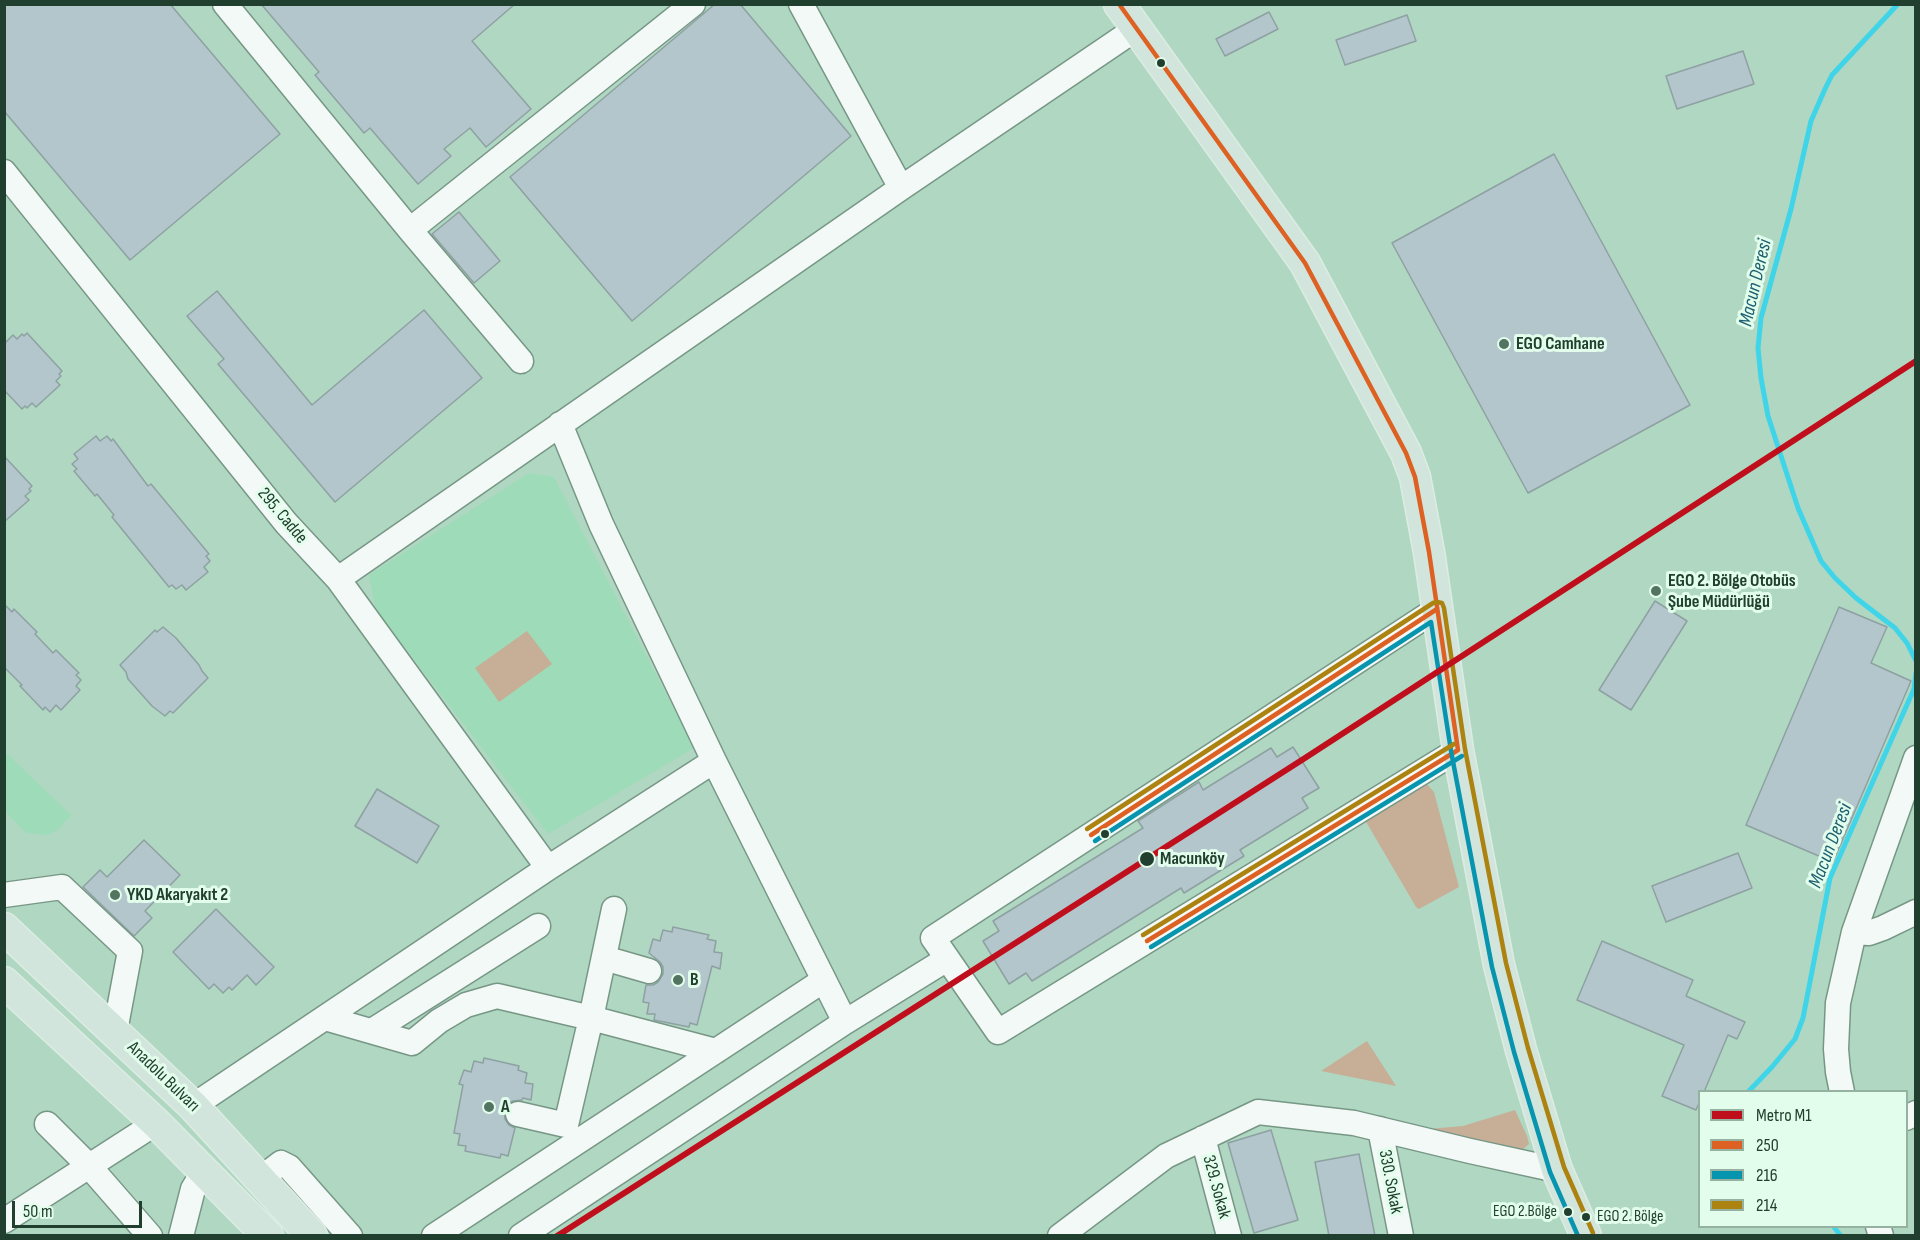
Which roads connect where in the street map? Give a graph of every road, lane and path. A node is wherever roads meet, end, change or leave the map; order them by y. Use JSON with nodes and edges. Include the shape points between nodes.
{"nodes":[{"id":1,"x":225,"y":4,"type":"edge"},
{"id":2,"x":693,"y":4,"type":"edge"},
{"id":3,"x":801,"y":4,"type":"edge"},
{"id":4,"x":1119,"y":4,"type":"edge"},
{"id":5,"x":1137,"y":28,"type":"junction"},
{"id":6,"x":4,"y":172,"type":"edge"},
{"id":7,"x":901,"y":188,"type":"junction"},
{"id":8,"x":410,"y":230,"type":"junction"},
{"id":9,"x":521,"y":361,"type":"dead end"},
{"id":10,"x":560,"y":424,"type":"junction"},
{"id":11,"x":338,"y":579,"type":"junction"},
{"id":12,"x":1437,"y":609,"type":"junction"},
{"id":13,"x":1458,"y":750,"type":"junction"},
{"id":14,"x":1916,"y":758,"type":"edge"},
{"id":15,"x":714,"y":761,"type":"junction"},
{"id":16,"x":548,"y":868,"type":"junction"},
{"id":17,"x":4,"y":895,"type":"edge"},
{"id":18,"x":614,"y":909,"type":"dead end"},
{"id":19,"x":1916,"y":912,"type":"edge"},
{"id":20,"x":538,"y":926,"type":"dead end"},
{"id":21,"x":4,"y":928,"type":"edge"},
{"id":22,"x":1854,"y":932,"type":"junction"},
{"id":23,"x":604,"y":958,"type":"junction"},
{"id":24,"x":947,"y":959,"type":"junction"},
{"id":25,"x":649,"y":971,"type":"dead end"},
{"id":26,"x":824,"y":980,"type":"junction"},
{"id":27,"x":6,"y":985,"type":"edge"},
{"id":28,"x":407,"y":1009,"type":"junction"},
{"id":29,"x":325,"y":1018,"type":"junction"},
{"id":30,"x":591,"y":1018,"type":"junction"},
{"id":31,"x":845,"y":1022,"type":"junction"},
{"id":32,"x":115,"y":1031,"type":"junction"},
{"id":33,"x":372,"y":1031,"type":"junction"},
{"id":34,"x":427,"y":1031,"type":"junction"},
{"id":35,"x":716,"y":1051,"type":"junction"},
{"id":36,"x":1842,"y":1090,"type":"edge"},
{"id":37,"x":194,"y":1106,"type":"junction"},
{"id":38,"x":518,"y":1114,"type":"dead end"},
{"id":39,"x":156,"y":1123,"type":"junction"},
{"id":40,"x":47,"y":1124,"type":"dead end"},
{"id":41,"x":566,"y":1125,"type":"junction"},
{"id":42,"x":1380,"y":1129,"type":"junction"},
{"id":43,"x":1203,"y":1138,"type":"junction"},
{"id":44,"x":555,"y":1156,"type":"junction"},
{"id":45,"x":89,"y":1166,"type":"junction"},
{"id":46,"x":1557,"y":1170,"type":"junction"},
{"id":47,"x":204,"y":1171,"type":"junction"},
{"id":48,"x":260,"y":1179,"type":"junction"},
{"id":49,"x":4,"y":1221,"type":"edge"},
{"id":50,"x":150,"y":1236,"type":"edge"},
{"id":51,"x":181,"y":1236,"type":"edge"},
{"id":52,"x":268,"y":1236,"type":"edge"},
{"id":53,"x":312,"y":1236,"type":"edge"},
{"id":54,"x":350,"y":1236,"type":"edge"},
{"id":55,"x":434,"y":1236,"type":"edge"},
{"id":56,"x":521,"y":1236,"type":"edge"},
{"id":57,"x":1060,"y":1236,"type":"edge"},
{"id":58,"x":1229,"y":1236,"type":"edge"},
{"id":59,"x":1401,"y":1236,"type":"edge"},
{"id":60,"x":1586,"y":1236,"type":"edge"}],
"edges":[{"from":1,"to":8,"type":"street"},
{"from":2,"to":8,"type":"street"},
{"from":3,"to":7,"type":"street"},
{"from":4,"to":5,"type":"main road"},
{"from":5,"to":7,"type":"street"},
{"from":5,"to":12,"type":"main road","via":[[1305,263],[1406,453],[1415,477]]},
{"from":6,"to":11,"type":"street","name":"295. Cadde","via":[[286,523]]},
{"from":7,"to":10,"type":"street"},
{"from":8,"to":9,"type":"street"},
{"from":10,"to":11,"type":"street"},
{"from":10,"to":15,"type":"street","via":[[601,524]]},
{"from":11,"to":16,"type":"street","name":"295. Cadde"},
{"from":12,"to":13,"type":"main road"},
{"from":12,"to":24,"type":"street","via":[[933,938]]},
{"from":13,"to":24,"type":"street","via":[[998,1032]]},
{"from":13,"to":46,"type":"main road","via":[[1499,965]]},
{"from":14,"to":22,"type":"street"},
{"from":15,"to":16,"type":"street"},
{"from":15,"to":26,"type":"street"},
{"from":16,"to":29,"type":"street"},
{"from":17,"to":32,"type":"street","via":[[62,887],[130,951]]},
{"from":18,"to":23,"type":"street"},
{"from":19,"to":22,"type":"street","via":[[1869,933]]},
{"from":20,"to":28,"type":"street"},
{"from":21,"to":32,"type":"main road","name":"Anadolu Bulvarı"},
{"from":22,"to":36,"type":"street","via":[[1836,1026]]},
{"from":23,"to":25,"type":"street"},
{"from":23,"to":30,"type":"street"},
{"from":24,"to":31,"type":"street"},
{"from":26,"to":31,"type":"street"},
{"from":26,"to":35,"type":"street"},
{"from":27,"to":39,"type":"main road","name":"Anadolu Bulvarı"},
{"from":28,"to":33,"type":"street"},
{"from":28,"to":34,"type":"street"},
{"from":29,"to":33,"type":"street"},
{"from":29,"to":37,"type":"street"},
{"from":30,"to":34,"type":"street","via":[[497,996],[466,1005]]},
{"from":30,"to":35,"type":"street"},
{"from":30,"to":41,"type":"street"},
{"from":31,"to":56,"type":"street"},
{"from":32,"to":37,"type":"main road","name":"Anadolu Bulvarı"},
{"from":33,"to":34,"type":"street","via":[[412,1043]]},
{"from":35,"to":44,"type":"street"},
{"from":37,"to":48,"type":"main road","name":"Anadolu Bulvarı"},
{"from":38,"to":41,"type":"street"},
{"from":39,"to":45,"type":"street"},
{"from":39,"to":47,"type":"main road","name":"Anadolu Bulvarı"},
{"from":40,"to":45,"type":"street"},
{"from":41,"to":44,"type":"street"},
{"from":42,"to":43,"type":"street","via":[[1258,1112]]},
{"from":42,"to":46,"type":"street"},
{"from":42,"to":59,"type":"street","name":"330. Sokak"},
{"from":43,"to":57,"type":"street","via":[[1166,1156]]},
{"from":43,"to":58,"type":"street","name":"329. Sokak"},
{"from":44,"to":55,"type":"street"},
{"from":45,"to":49,"type":"street"},
{"from":45,"to":50,"type":"street"},
{"from":46,"to":60,"type":"main road"},
{"from":47,"to":51,"type":"street","via":[[193,1189]]},
{"from":47,"to":52,"type":"main road","name":"Anadolu Bulvarı"},
{"from":48,"to":53,"type":"main road","name":"Anadolu Bulvarı"},
{"from":48,"to":54,"type":"street","via":[[280,1163],[289,1167]]}]}
